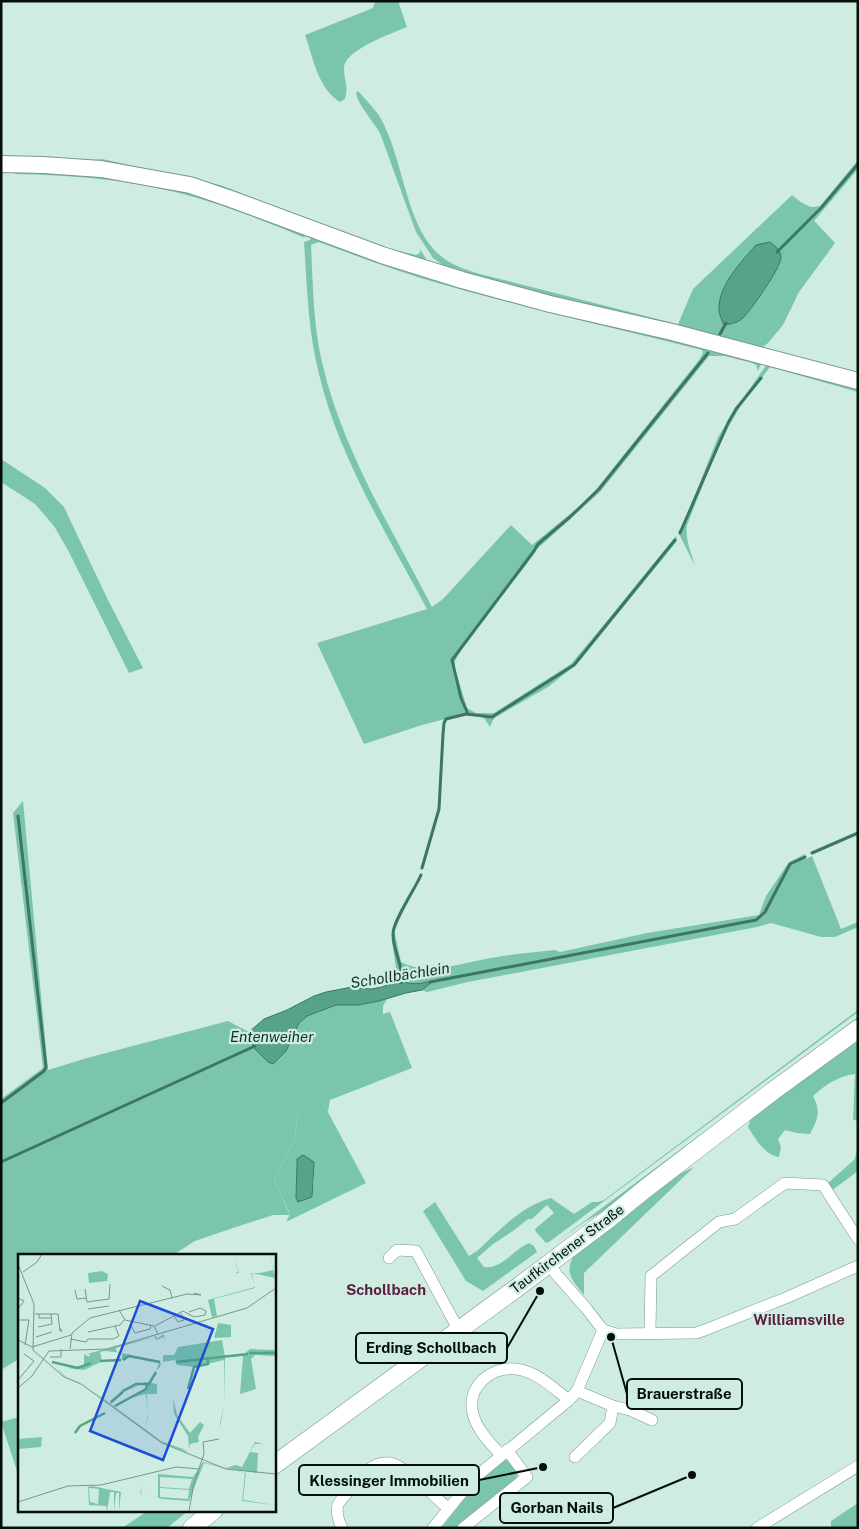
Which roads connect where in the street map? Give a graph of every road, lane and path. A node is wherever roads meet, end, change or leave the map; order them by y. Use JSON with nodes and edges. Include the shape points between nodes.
{"nodes":[{"id":1,"x":1,"y":164,"type":"edge"},
{"id":2,"x":858,"y":381,"type":"edge"},
{"id":3,"x":858,"y":1029,"type":"edge"},
{"id":4,"x":858,"y":1239,"type":"edge"},
{"id":5,"x":390,"y":1258,"type":"dead end"},
{"id":6,"x":550,"y":1263,"type":"junction"},
{"id":7,"x":858,"y":1266,"type":"edge"},
{"id":8,"x":458,"y":1330,"type":"junction"},
{"id":9,"x":603,"y":1330,"type":"junction"},
{"id":10,"x":650,"y":1333,"type":"junction"},
{"id":11,"x":577,"y":1391,"type":"junction"},
{"id":12,"x":569,"y":1400,"type":"junction"},
{"id":13,"x":613,"y":1406,"type":"junction"},
{"id":14,"x":652,"y":1420,"type":"dead end"},
{"id":15,"x":504,"y":1453,"type":"junction"},
{"id":16,"x":575,"y":1456,"type":"dead end"},
{"id":17,"x":275,"y":1463,"type":"edge"},
{"id":18,"x":858,"y":1466,"type":"edge"},
{"id":19,"x":448,"y":1508,"type":"junction"},
{"id":20,"x":212,"y":1512,"type":"edge"},
{"id":21,"x":192,"y":1528,"type":"edge"},
{"id":22,"x":342,"y":1528,"type":"edge"},
{"id":23,"x":433,"y":1528,"type":"edge"},
{"id":24,"x":463,"y":1528,"type":"edge"},
{"id":25,"x":757,"y":1528,"type":"edge"}],
"edges":[{"from":1,"to":2,"type":"main road","via":[[101,169],[190,185],[382,255],[462,280]]},
{"from":3,"to":6,"type":"main road","name":"Taufkirchener Straße"},
{"from":4,"to":10,"type":"street","via":[[823,1185],[785,1183],[735,1219],[720,1222],[651,1276]]},
{"from":5,"to":8,"type":"street","via":[[397,1250],[416,1251]]},
{"from":6,"to":8,"type":"main road","name":"Taufkirchener Straße"},
{"from":6,"to":9,"type":"street"},
{"from":7,"to":10,"type":"street","via":[[696,1333]]},
{"from":8,"to":17,"type":"main road","name":"Taufkirchener Straße"},
{"from":9,"to":10,"type":"street","via":[[616,1334]]},
{"from":9,"to":11,"type":"street"},
{"from":11,"to":12,"type":"street"},
{"from":11,"to":13,"type":"street"},
{"from":12,"to":15,"type":"street"},
{"from":12,"to":15,"type":"street","via":[[545,1382],[516,1368],[484,1377],[473,1396],[473,1413],[480,1429]]},
{"from":13,"to":14,"type":"street"},
{"from":13,"to":16,"type":"street","via":[[610,1423]]},
{"from":15,"to":19,"type":"street","via":[[472,1480]]},
{"from":15,"to":24,"type":"street","via":[[527,1477]]},
{"from":18,"to":25,"type":"street"},
{"from":19,"to":22,"type":"street","via":[[402,1468],[385,1464],[365,1472],[339,1503],[338,1517]]},
{"from":19,"to":23,"type":"street"},
{"from":20,"to":21,"type":"main road"}]}
